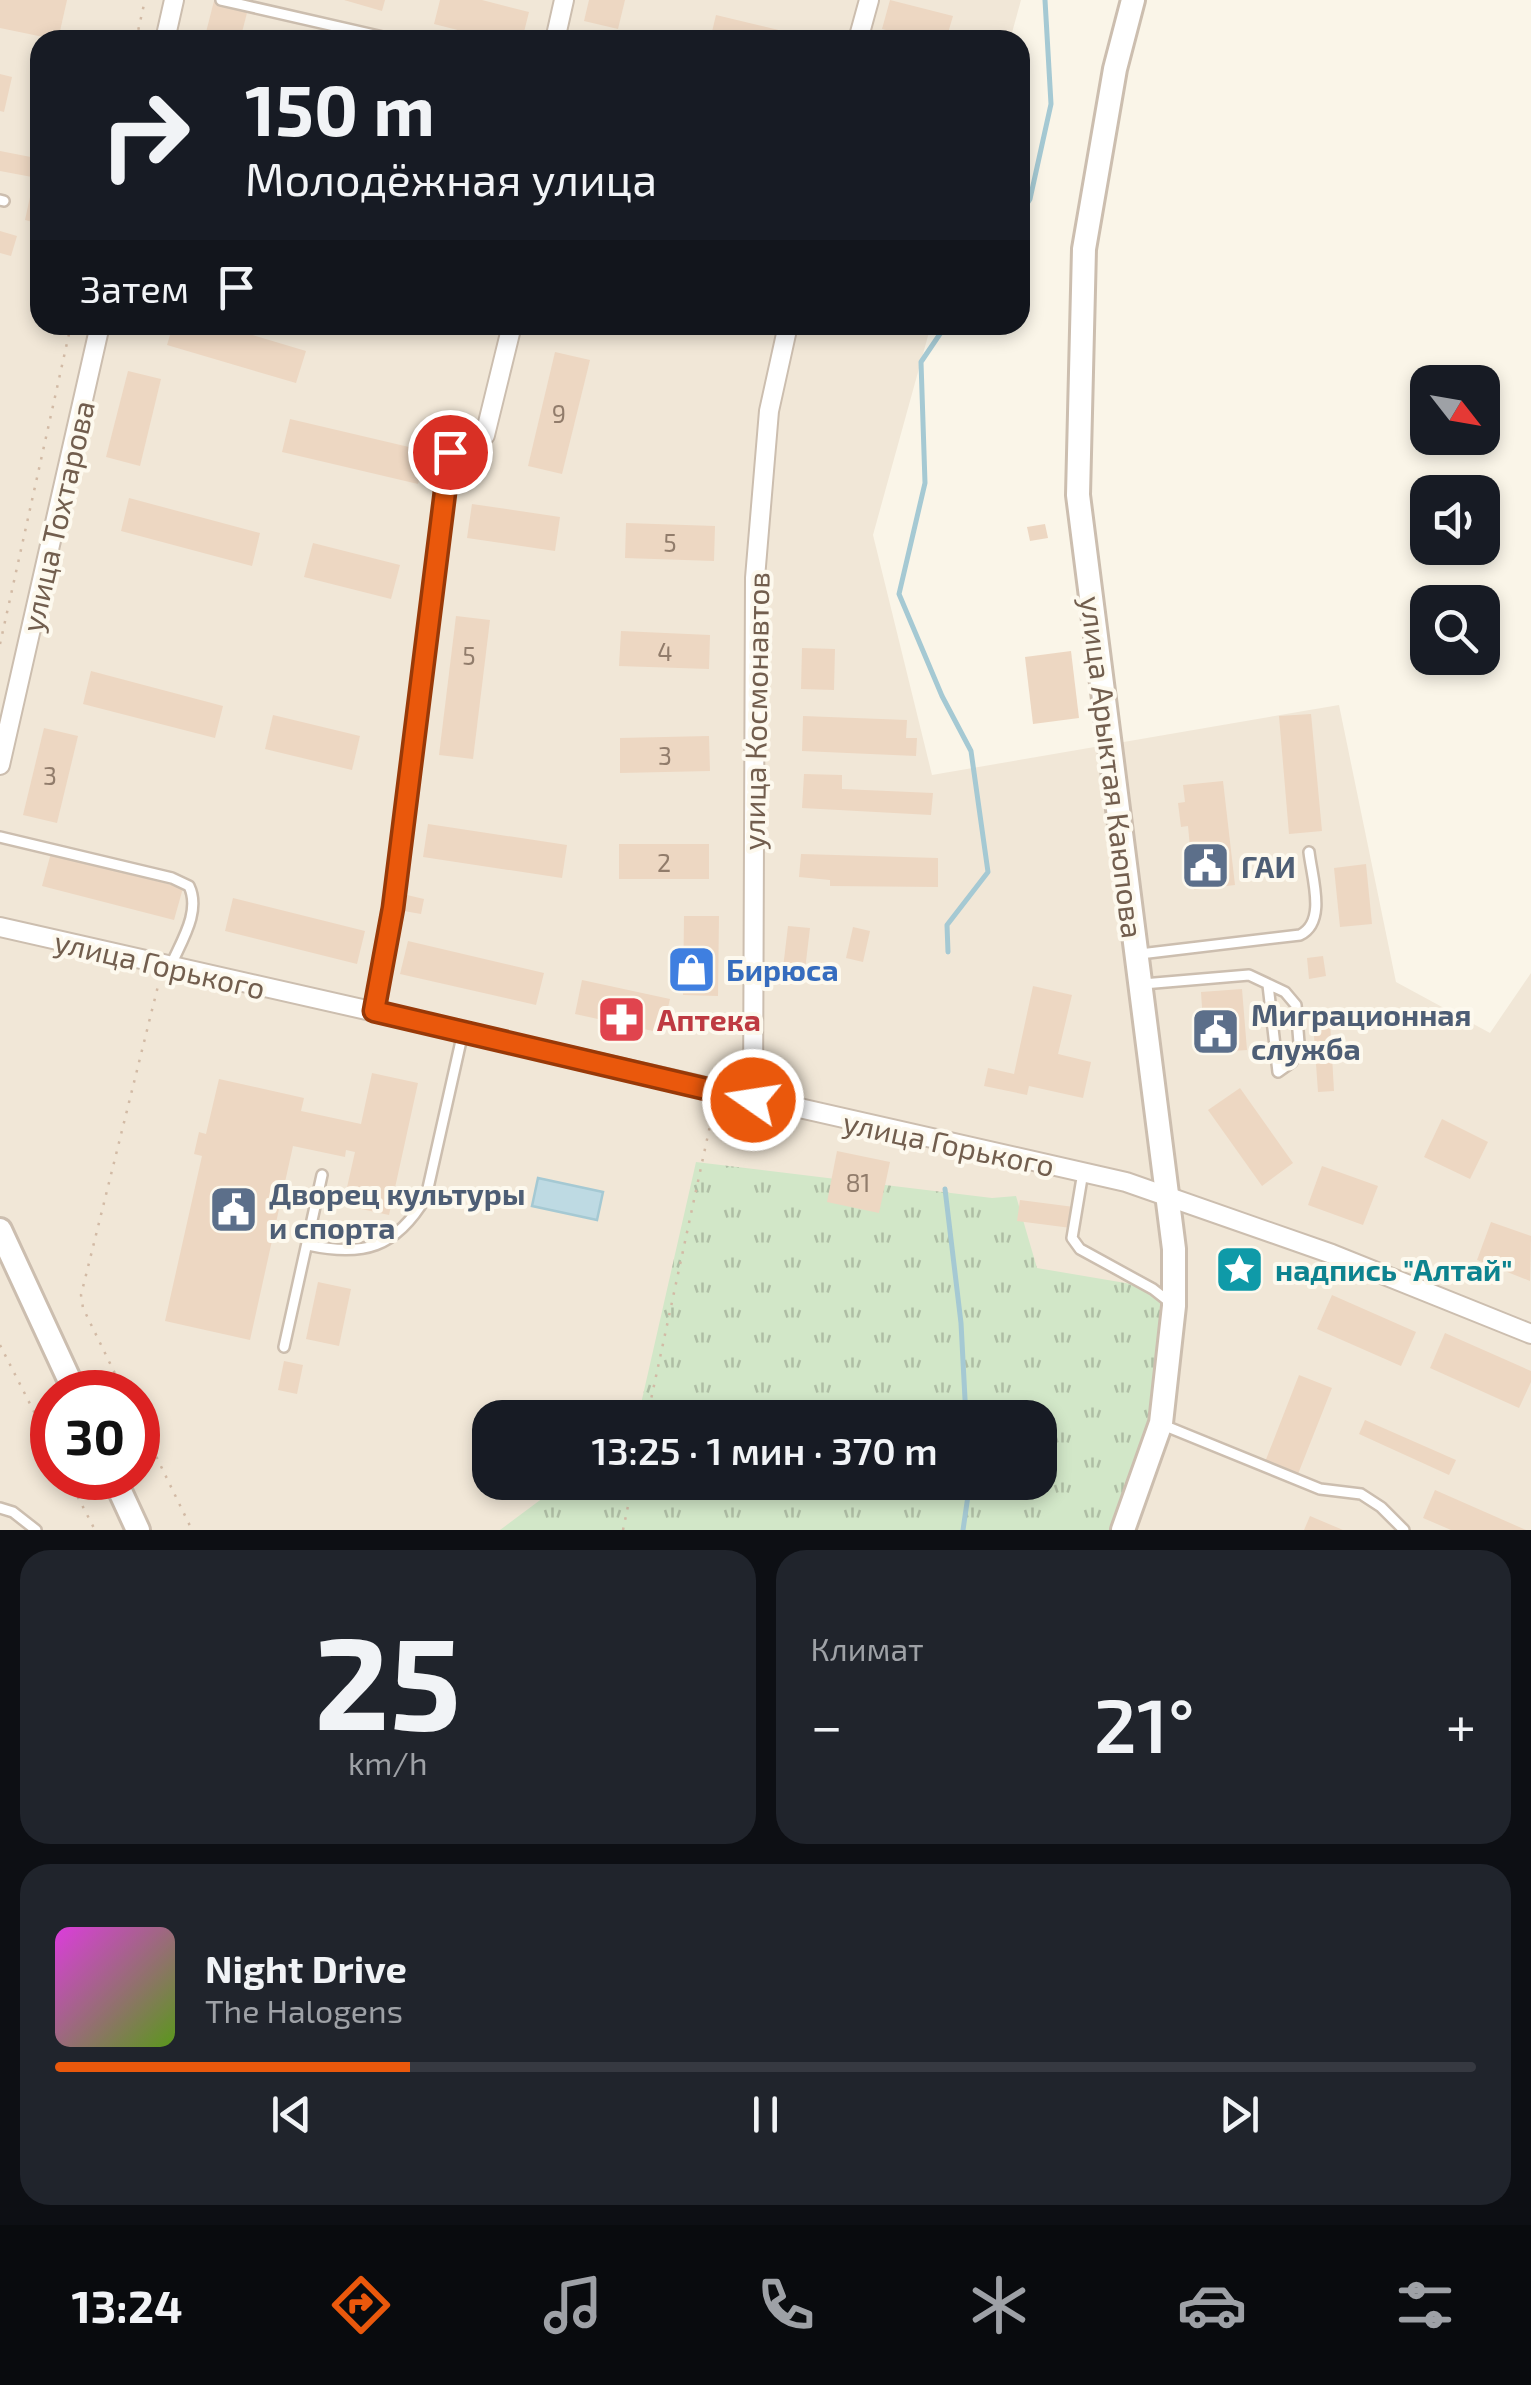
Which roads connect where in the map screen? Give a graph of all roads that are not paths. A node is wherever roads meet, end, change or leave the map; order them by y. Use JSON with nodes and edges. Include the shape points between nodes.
{"nodes":[{"id":1,"x":174,"y":0,"type":"edge"},
{"id":2,"x":221,"y":0,"type":"edge"},
{"id":3,"x":564,"y":0,"type":"edge"},
{"id":4,"x":869,"y":0,"type":"edge"},
{"id":5,"x":1132,"y":0,"type":"edge"},
{"id":6,"x":166,"y":30,"type":"edge"},
{"id":7,"x":352,"y":30,"type":"edge"},
{"id":8,"x":556,"y":30,"type":"edge"},
{"id":9,"x":861,"y":30,"type":"edge"},
{"id":10,"x":98,"y":335,"type":"edge"},
{"id":11,"x":510,"y":335,"type":"edge"},
{"id":12,"x":786,"y":335,"type":"edge"},
{"id":13,"x":0,"y":765,"type":"edge"},
{"id":14,"x":0,"y":837,"type":"edge"},
{"id":15,"x":1309,"y":852,"type":"dead end"},
{"id":16,"x":0,"y":927,"type":"edge"},
{"id":17,"x":1136,"y":954,"type":"junction"},
{"id":18,"x":167,"y":967,"type":"junction"},
{"id":19,"x":1140,"y":984,"type":"junction"},
{"id":20,"x":1268,"y":985,"type":"junction"},
{"id":21,"x":374,"y":1011,"type":"junction"},
{"id":22,"x":463,"y":1032,"type":"junction"},
{"id":23,"x":753,"y":1100,"type":"junction"},
{"id":24,"x":1084,"y":1172,"type":"junction"},
{"id":25,"x":322,"y":1175,"type":"dead end"},
{"id":26,"x":1167,"y":1195,"type":"junction"},
{"id":27,"x":0,"y":1230,"type":"edge"},
{"id":28,"x":308,"y":1245,"type":"junction"},
{"id":29,"x":1174,"y":1306,"type":"junction"},
{"id":30,"x":1531,"y":1334,"type":"edge"},
{"id":31,"x":284,"y":1348,"type":"dead end"},
{"id":32,"x":64,"y":1370,"type":"edge"},
{"id":33,"x":1161,"y":1424,"type":"junction"},
{"id":34,"x":124,"y":1500,"type":"edge"},
{"id":35,"x":0,"y":1508,"type":"edge"},
{"id":36,"x":36,"y":1530,"type":"edge"},
{"id":37,"x":138,"y":1530,"type":"edge"},
{"id":38,"x":1123,"y":1530,"type":"edge"},
{"id":39,"x":1404,"y":1530,"type":"edge"}],
"edges":[{"from":1,"to":6,"type":"street"},
{"from":2,"to":7,"type":"lane"},
{"from":3,"to":8,"type":"street"},
{"from":4,"to":9,"type":"street"},
{"from":5,"to":17,"type":"street","name":"улица Арыктая Каюпова","via":[[1084,249],[1078,495]]},
{"from":10,"to":13,"type":"street","name":"улица Тохтарова"},
{"from":11,"to":21,"type":"street","via":[[485,435],[450,452]]},
{"from":12,"to":23,"type":"street","name":"улица Космонавтов","via":[[769,411],[755,578]]},
{"from":14,"to":18,"type":"lane","via":[[189,886],[193,912]]},
{"from":15,"to":17,"type":"lane","via":[[1316,920],[1310,930]]},
{"from":16,"to":18,"type":"street","name":"улица Горького"},
{"from":17,"to":19,"type":"street","name":"улица Арыктая Каюпова"},
{"from":18,"to":21,"type":"street","name":"улица Горького"},
{"from":19,"to":20,"type":"lane","via":[[1249,975]]},
{"from":19,"to":26,"type":"street","name":"улица Арыктая Каюпова"},
{"from":20,"to":20,"type":"lane","via":[[1286,992],[1300,1022],[1292,1062],[1278,1072]]},
{"from":21,"to":22,"type":"street","name":"улица Горького"},
{"from":22,"to":23,"type":"street","name":"улица Горького"},
{"from":22,"to":28,"type":"lane","via":[[426,1197],[414,1218],[373,1246],[343,1253]]},
{"from":23,"to":24,"type":"street","name":"улица Горького"},
{"from":24,"to":26,"type":"street","name":"улица Горького"},
{"from":24,"to":29,"type":"lane","via":[[1072,1238]]},
{"from":25,"to":28,"type":"lane"},
{"from":26,"to":29,"type":"street","name":"улица Арыктая Каюпова"},
{"from":26,"to":30,"type":"street","name":"улица Горького"},
{"from":27,"to":32,"type":"street"},
{"from":28,"to":31,"type":"lane"},
{"from":29,"to":33,"type":"street","name":"улица Арыктая Каюпова"},
{"from":33,"to":38,"type":"street","name":"улица Арыктая Каюпова"},
{"from":33,"to":39,"type":"lane","via":[[1320,1489],[1361,1494]]},
{"from":34,"to":37,"type":"street"},
{"from":35,"to":36,"type":"lane"}]}
